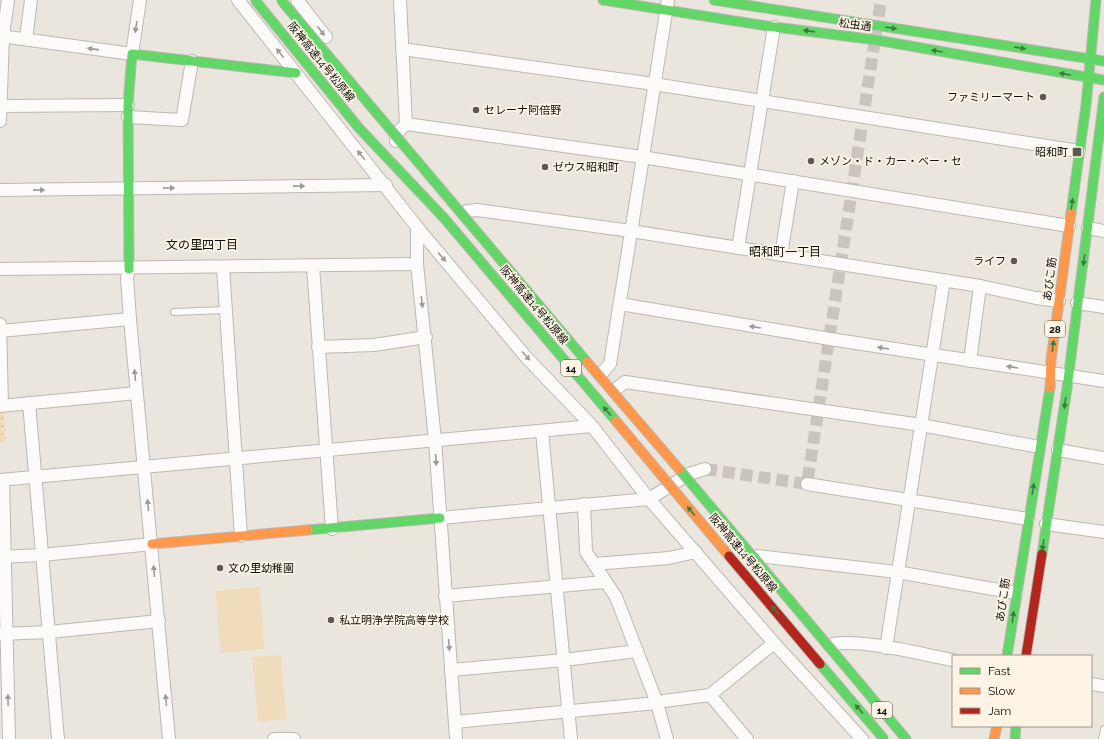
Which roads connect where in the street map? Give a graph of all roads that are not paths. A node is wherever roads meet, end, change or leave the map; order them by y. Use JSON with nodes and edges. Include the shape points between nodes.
{"nodes":[{"id":1,"x":8,"y":0,"type":"edge"},
{"id":2,"x":31,"y":0,"type":"edge"},
{"id":3,"x":140,"y":0,"type":"edge"},
{"id":4,"x":238,"y":0,"type":"edge"},
{"id":5,"x":255,"y":0,"type":"edge"},
{"id":6,"x":281,"y":0,"type":"edge"},
{"id":7,"x":297,"y":0,"type":"edge"},
{"id":8,"x":400,"y":0,"type":"edge"},
{"id":9,"x":603,"y":0,"type":"edge"},
{"id":10,"x":714,"y":0,"type":"edge"},
{"id":11,"x":1096,"y":0,"type":"edge"},
{"id":12,"x":667,"y":5,"type":"edge"},
{"id":13,"x":774,"y":5,"type":"edge"},
{"id":14,"x":774,"y":27,"type":"junction"},
{"id":15,"x":2,"y":36,"type":"edge"},
{"id":16,"x":26,"y":39,"type":"junction"},
{"id":17,"x":402,"y":49,"type":"junction"},
{"id":18,"x":132,"y":54,"type":"junction"},
{"id":19,"x":1090,"y":59,"type":"junction"},
{"id":20,"x":192,"y":61,"type":"junction"},
{"id":21,"x":1104,"y":61,"type":"edge"},
{"id":22,"x":296,"y":73,"type":"junction"},
{"id":23,"x":1088,"y":78,"type":"junction"},
{"id":24,"x":1104,"y":80,"type":"edge"},
{"id":25,"x":654,"y":84,"type":"junction"},
{"id":26,"x":1104,"y":97,"type":"edge"},
{"id":27,"x":763,"y":101,"type":"junction"},
{"id":28,"x":128,"y":105,"type":"junction"},
{"id":29,"x":0,"y":106,"type":"edge"},
{"id":30,"x":128,"y":117,"type":"junction"},
{"id":31,"x":0,"y":121,"type":"edge"},
{"id":32,"x":359,"y":128,"type":"junction"},
{"id":33,"x":402,"y":128,"type":"junction"},
{"id":34,"x":408,"y":144,"type":"junction"},
{"id":35,"x":1079,"y":152,"type":"junction"},
{"id":36,"x":642,"y":158,"type":"junction"},
{"id":37,"x":1100,"y":158,"type":"edge"},
{"id":38,"x":751,"y":174,"type":"junction"},
{"id":39,"x":793,"y":181,"type":"junction"},
{"id":40,"x":391,"y":186,"type":"junction"},
{"id":41,"x":129,"y":188,"type":"junction"},
{"id":42,"x":0,"y":190,"type":"edge"},
{"id":43,"x":467,"y":212,"type":"junction"},
{"id":44,"x":1069,"y":226,"type":"junction"},
{"id":45,"x":417,"y":227,"type":"junction"},
{"id":46,"x":1088,"y":228,"type":"junction"},
{"id":47,"x":631,"y":231,"type":"junction"},
{"id":48,"x":1104,"y":231,"type":"edge"},
{"id":49,"x":738,"y":248,"type":"junction"},
{"id":50,"x":781,"y":255,"type":"junction"},
{"id":51,"x":417,"y":264,"type":"junction"},
{"id":52,"x":313,"y":266,"type":"junction"},
{"id":53,"x":223,"y":267,"type":"junction"},
{"id":54,"x":129,"y":269,"type":"junction"},
{"id":55,"x":0,"y":270,"type":"edge"},
{"id":56,"x":944,"y":280,"type":"junction"},
{"id":57,"x":980,"y":286,"type":"junction"},
{"id":58,"x":1059,"y":301,"type":"junction"},
{"id":59,"x":1077,"y":303,"type":"junction"},
{"id":60,"x":620,"y":304,"type":"junction"},
{"id":61,"x":1104,"y":307,"type":"edge"},
{"id":62,"x":225,"y":310,"type":"junction"},
{"id":63,"x":174,"y":312,"type":"dead end"},
{"id":64,"x":130,"y":319,"type":"junction"},
{"id":65,"x":0,"y":323,"type":"edge"},
{"id":66,"x":0,"y":331,"type":"edge"},
{"id":67,"x":426,"y":337,"type":"junction"},
{"id":68,"x":318,"y":347,"type":"junction"},
{"id":69,"x":933,"y":356,"type":"junction"},
{"id":70,"x":970,"y":361,"type":"junction"},
{"id":71,"x":603,"y":372,"type":"junction"},
{"id":72,"x":1050,"y":373,"type":"junction"},
{"id":73,"x":558,"y":376,"type":"dead end"},
{"id":74,"x":1068,"y":376,"type":"junction"},
{"id":75,"x":1104,"y":381,"type":"edge"},
{"id":76,"x":616,"y":389,"type":"junction"},
{"id":77,"x":137,"y":393,"type":"junction"},
{"id":78,"x":29,"y":403,"type":"junction"},
{"id":79,"x":1,"y":406,"type":"edge"},
{"id":80,"x":920,"y":425,"type":"junction"},
{"id":81,"x":592,"y":426,"type":"junction"},
{"id":82,"x":542,"y":431,"type":"junction"},
{"id":83,"x":435,"y":440,"type":"junction"},
{"id":84,"x":1039,"y":447,"type":"junction"},
{"id":85,"x":1058,"y":450,"type":"junction"},
{"id":86,"x":327,"y":451,"type":"junction"},
{"id":87,"x":236,"y":458,"type":"junction"},
{"id":88,"x":1104,"y":458,"type":"edge"},
{"id":89,"x":144,"y":467,"type":"junction"},
{"id":90,"x":705,"y":469,"type":"tunnel mouth"},
{"id":91,"x":689,"y":474,"type":"junction"},
{"id":92,"x":36,"y":476,"type":"junction"},
{"id":93,"x":1,"y":480,"type":"edge"},
{"id":94,"x":807,"y":484,"type":"dead end"},
{"id":95,"x":649,"y":499,"type":"junction"},
{"id":96,"x":911,"y":500,"type":"junction"},
{"id":97,"x":584,"y":504,"type":"junction"},
{"id":98,"x":547,"y":507,"type":"junction"},
{"id":99,"x":440,"y":518,"type":"junction"},
{"id":100,"x":1028,"y":519,"type":"junction"},
{"id":101,"x":1046,"y":524,"type":"junction"},
{"id":102,"x":332,"y":529,"type":"junction"},
{"id":103,"x":1104,"y":532,"type":"edge"},
{"id":104,"x":241,"y":536,"type":"junction"},
{"id":105,"x":152,"y":544,"type":"junction"},
{"id":106,"x":696,"y":552,"type":"junction"},
{"id":107,"x":42,"y":555,"type":"junction"},
{"id":108,"x":758,"y":556,"type":"junction"},
{"id":109,"x":2,"y":557,"type":"edge"},
{"id":110,"x":594,"y":564,"type":"junction"},
{"id":111,"x":898,"y":572,"type":"junction"},
{"id":112,"x":605,"y":582,"type":"junction"},
{"id":113,"x":557,"y":585,"type":"junction"},
{"id":114,"x":1016,"y":593,"type":"junction"},
{"id":115,"x":445,"y":596,"type":"junction"},
{"id":116,"x":159,"y":621,"type":"junction"},
{"id":117,"x":49,"y":632,"type":"junction"},
{"id":118,"x":4,"y":634,"type":"edge"},
{"id":119,"x":774,"y":642,"type":"junction"},
{"id":120,"x":833,"y":644,"type":"junction"},
{"id":121,"x":886,"y":648,"type":"junction"},
{"id":122,"x":637,"y":651,"type":"junction"},
{"id":123,"x":1007,"y":655,"type":"edge"},
{"id":124,"x":1026,"y":655,"type":"edge"},
{"id":125,"x":564,"y":660,"type":"junction"},
{"id":126,"x":952,"y":660,"type":"edge"},
{"id":127,"x":451,"y":670,"type":"junction"},
{"id":128,"x":1092,"y":684,"type":"edge"},
{"id":129,"x":1104,"y":686,"type":"edge"},
{"id":130,"x":710,"y":695,"type":"junction"},
{"id":131,"x":657,"y":704,"type":"junction"},
{"id":132,"x":568,"y":711,"type":"junction"},
{"id":133,"x":455,"y":722,"type":"junction"},
{"id":134,"x":734,"y":724,"type":"junction"},
{"id":135,"x":996,"y":727,"type":"edge"},
{"id":136,"x":1016,"y":727,"type":"edge"},
{"id":137,"x":1104,"y":729,"type":"edge"},
{"id":138,"x":9,"y":739,"type":"edge"},
{"id":139,"x":58,"y":739,"type":"edge"},
{"id":140,"x":169,"y":739,"type":"edge"},
{"id":141,"x":274,"y":739,"type":"edge"},
{"id":142,"x":294,"y":739,"type":"edge"},
{"id":143,"x":456,"y":739,"type":"edge"},
{"id":144,"x":570,"y":739,"type":"edge"},
{"id":145,"x":668,"y":739,"type":"edge"},
{"id":146,"x":733,"y":739,"type":"edge"},
{"id":147,"x":747,"y":739,"type":"edge"},
{"id":148,"x":862,"y":739,"type":"edge"},
{"id":149,"x":868,"y":739,"type":"edge"},
{"id":150,"x":884,"y":739,"type":"edge"},
{"id":151,"x":906,"y":739,"type":"edge"},
{"id":152,"x":914,"y":739,"type":"edge"},
{"id":153,"x":994,"y":739,"type":"edge"},
{"id":154,"x":1015,"y":739,"type":"edge"},
{"id":155,"x":1102,"y":739,"type":"edge"}],
"edges":[{"from":1,"to":15,"type":"street"},
{"from":2,"to":16,"type":"street"},
{"from":3,"to":18,"type":"street","one_way":true},
{"from":22,"to":4,"type":"street","one_way":true},
{"from":5,"to":32,"type":"main road","name":"阪神高速14号松原線","number":"14","bridge":true},
{"from":6,"to":151,"type":"main road","name":"阪神高速14号松原線","number":"14","bridge":true},
{"from":7,"to":33,"type":"street","one_way":true},
{"from":8,"to":17,"type":"street"},
{"from":9,"to":12,"type":"main road","name":"松虫通"},
{"from":10,"to":13,"type":"main road","name":"松虫通"},
{"from":11,"to":19,"type":"main road","name":"あびこ筋","number":"28"},
{"from":12,"to":14,"type":"main road","name":"松虫通"},
{"from":12,"to":25,"type":"street"},
{"from":13,"to":19,"type":"main road","name":"松虫通","one_way":true},
{"from":23,"to":14,"type":"main road","name":"松虫通","one_way":true,"via":[[876,40]]},
{"from":14,"to":27,"type":"street"},
{"from":15,"to":16,"type":"street"},
{"from":15,"to":29,"type":"street"},
{"from":18,"to":16,"type":"street","one_way":true},
{"from":17,"to":25,"type":"street"},
{"from":17,"to":33,"type":"street"},
{"from":18,"to":20,"type":"main road"},
{"from":18,"to":28,"type":"main road"},
{"from":19,"to":21,"type":"main road","name":"松虫通"},
{"from":19,"to":23,"type":"main road","name":"あびこ筋","number":"28"},
{"from":20,"to":22,"type":"main road"},
{"from":20,"to":30,"type":"street","via":[[182,120]]},
{"from":40,"to":22,"type":"street","one_way":true},
{"from":23,"to":24,"type":"main road","name":"松虫通"},
{"from":23,"to":35,"type":"main road","name":"あびこ筋","number":"28"},
{"from":25,"to":27,"type":"street"},
{"from":25,"to":36,"type":"street"},
{"from":26,"to":37,"type":"main road","number":"28"},
{"from":27,"to":35,"type":"street"},
{"from":27,"to":38,"type":"street"},
{"from":28,"to":29,"type":"street"},
{"from":28,"to":30,"type":"main road"},
{"from":29,"to":31,"type":"street"},
{"from":30,"to":41,"type":"main road"},
{"from":32,"to":40,"type":"main road","bridge":true},
{"from":150,"to":32,"type":"main road","name":"阪神高速14号松原線","number":"14","one_way":true,"bridge":true,"via":[[444,218]]},
{"from":33,"to":34,"type":"street"},
{"from":33,"to":36,"type":"street"},
{"from":33,"to":40,"type":"street"},
{"from":34,"to":40,"type":"street"},
{"from":34,"to":43,"type":"street"},
{"from":44,"to":35,"type":"main road","name":"あびこ筋","number":"28","one_way":true},
{"from":36,"to":38,"type":"street"},
{"from":36,"to":47,"type":"street"},
{"from":37,"to":46,"type":"main road","number":"28"},
{"from":38,"to":39,"type":"street"},
{"from":38,"to":49,"type":"street"},
{"from":39,"to":44,"type":"street"},
{"from":39,"to":50,"type":"street"},
{"from":41,"to":40,"type":"street","one_way":true},
{"from":40,"to":45,"type":"street"},
{"from":42,"to":41,"type":"street","one_way":true},
{"from":41,"to":54,"type":"main road"},
{"from":43,"to":47,"type":"street","via":[[477,210]]},
{"from":43,"to":71,"type":"street"},
{"from":44,"to":58,"type":"main road","name":"あびこ筋","number":"28"},
{"from":45,"to":51,"type":"street"},
{"from":45,"to":81,"type":"street","one_way":true,"via":[[526,357]]},
{"from":46,"to":48,"type":"street"},
{"from":46,"to":59,"type":"main road","number":"28","one_way":true},
{"from":47,"to":49,"type":"street"},
{"from":47,"to":60,"type":"street"},
{"from":49,"to":50,"type":"street"},
{"from":50,"to":56,"type":"street"},
{"from":51,"to":52,"type":"street"},
{"from":51,"to":67,"type":"street","one_way":true},
{"from":52,"to":53,"type":"street"},
{"from":52,"to":68,"type":"street"},
{"from":53,"to":54,"type":"street"},
{"from":53,"to":62,"type":"street"},
{"from":54,"to":55,"type":"street"},
{"from":54,"to":64,"type":"street","via":[[127,278]]},
{"from":56,"to":57,"type":"street"},
{"from":56,"to":69,"type":"street"},
{"from":57,"to":58,"type":"street"},
{"from":57,"to":70,"type":"street"},
{"from":72,"to":58,"type":"main road","name":"あびこ筋","number":"28","one_way":true},
{"from":59,"to":61,"type":"street"},
{"from":59,"to":74,"type":"main road","number":"28"},
{"from":69,"to":60,"type":"street","one_way":true},
{"from":60,"to":71,"type":"street","via":[[610,364]]},
{"from":62,"to":63,"type":"lane"},
{"from":62,"to":87,"type":"street"},
{"from":64,"to":66,"type":"street"},
{"from":77,"to":64,"type":"street","one_way":true},
{"from":65,"to":66,"type":"street"},
{"from":66,"to":79,"type":"street"},
{"from":67,"to":68,"type":"street","via":[[374,346]]},
{"from":67,"to":83,"type":"street"},
{"from":68,"to":86,"type":"street"},
{"from":69,"to":70,"type":"street"},
{"from":69,"to":80,"type":"street"},
{"from":72,"to":70,"type":"street","one_way":true},
{"from":71,"to":76,"type":"street"},
{"from":72,"to":74,"type":"street"},
{"from":72,"to":84,"type":"main road","name":"あびこ筋","number":"28"},
{"from":73,"to":149,"type":"main road"},
{"from":74,"to":75,"type":"street"},
{"from":74,"to":85,"type":"main road","number":"28","one_way":true},
{"from":76,"to":80,"type":"street","via":[[625,382]]},
{"from":76,"to":91,"type":"street"},
{"from":77,"to":78,"type":"street"},
{"from":77,"to":89,"type":"street"},
{"from":78,"to":79,"type":"street"},
{"from":78,"to":92,"type":"street"},
{"from":80,"to":84,"type":"street"},
{"from":80,"to":96,"type":"street"},
{"from":81,"to":82,"type":"street"},
{"from":81,"to":95,"type":"street"},
{"from":82,"to":83,"type":"street"},
{"from":82,"to":98,"type":"street"},
{"from":83,"to":86,"type":"street"},
{"from":83,"to":99,"type":"street","one_way":true},
{"from":100,"to":84,"type":"main road","name":"あびこ筋","number":"28","one_way":true},
{"from":85,"to":88,"type":"street"},
{"from":85,"to":101,"type":"main road","number":"28"},
{"from":86,"to":87,"type":"street"},
{"from":86,"to":102,"type":"street"},
{"from":87,"to":89,"type":"street"},
{"from":87,"to":104,"type":"street"},
{"from":89,"to":92,"type":"street"},
{"from":105,"to":89,"type":"street","one_way":true},
{"from":90,"to":91,"type":"street"},
{"from":91,"to":95,"type":"street"},
{"from":91,"to":108,"type":"street"},
{"from":92,"to":93,"type":"street"},
{"from":92,"to":107,"type":"street"},
{"from":93,"to":109,"type":"street"},
{"from":94,"to":96,"type":"street"},
{"from":95,"to":97,"type":"street"},
{"from":95,"to":106,"type":"street"},
{"from":96,"to":100,"type":"street"},
{"from":96,"to":111,"type":"street"},
{"from":97,"to":98,"type":"street"},
{"from":97,"to":110,"type":"street","via":[[586,552]]},
{"from":98,"to":99,"type":"street"},
{"from":98,"to":113,"type":"street"},
{"from":99,"to":102,"type":"main road"},
{"from":99,"to":115,"type":"street"},
{"from":100,"to":114,"type":"main road","name":"あびこ筋","number":"28"},
{"from":101,"to":103,"type":"street"},
{"from":101,"to":124,"type":"main road","number":"28","one_way":true},
{"from":102,"to":104,"type":"main road"},
{"from":104,"to":105,"type":"main road"},
{"from":105,"to":107,"type":"street"},
{"from":116,"to":105,"type":"street","one_way":true},
{"from":106,"to":110,"type":"street","via":[[669,558]]},
{"from":106,"to":119,"type":"street"},
{"from":107,"to":109,"type":"street"},
{"from":107,"to":117,"type":"street"},
{"from":108,"to":111,"type":"street"},
{"from":108,"to":120,"type":"street"},
{"from":109,"to":118,"type":"street"},
{"from":110,"to":112,"type":"street"},
{"from":111,"to":114,"type":"street"},
{"from":111,"to":121,"type":"street"},
{"from":112,"to":113,"type":"street"},
{"from":112,"to":122,"type":"street","via":[[616,597]]},
{"from":113,"to":115,"type":"street"},
{"from":113,"to":125,"type":"street"},
{"from":123,"to":114,"type":"main road","name":"あびこ筋","number":"28","one_way":true},
{"from":115,"to":127,"type":"street","one_way":true},
{"from":116,"to":117,"type":"street"},
{"from":140,"to":116,"type":"street","one_way":true},
{"from":117,"to":118,"type":"street"},
{"from":117,"to":139,"type":"street"},
{"from":138,"to":118,"type":"street","one_way":true},
{"from":119,"to":130,"type":"street"},
{"from":119,"to":148,"type":"street"},
{"from":120,"to":121,"type":"street"},
{"from":120,"to":152,"type":"street"},
{"from":121,"to":126,"type":"street"},
{"from":122,"to":125,"type":"street"},
{"from":122,"to":131,"type":"street"},
{"from":125,"to":127,"type":"street"},
{"from":125,"to":132,"type":"street"},
{"from":127,"to":133,"type":"street"},
{"from":128,"to":129,"type":"street"},
{"from":130,"to":131,"type":"street"},
{"from":130,"to":134,"type":"street"},
{"from":131,"to":132,"type":"street"},
{"from":131,"to":145,"type":"street"},
{"from":132,"to":133,"type":"street"},
{"from":132,"to":144,"type":"street"},
{"from":133,"to":143,"type":"street"},
{"from":134,"to":146,"type":"street"},
{"from":134,"to":147,"type":"street"},
{"from":135,"to":153,"type":"main road"},
{"from":136,"to":154,"type":"main road"},
{"from":137,"to":155,"type":"lane"},
{"from":141,"to":142,"type":"street"}]}
